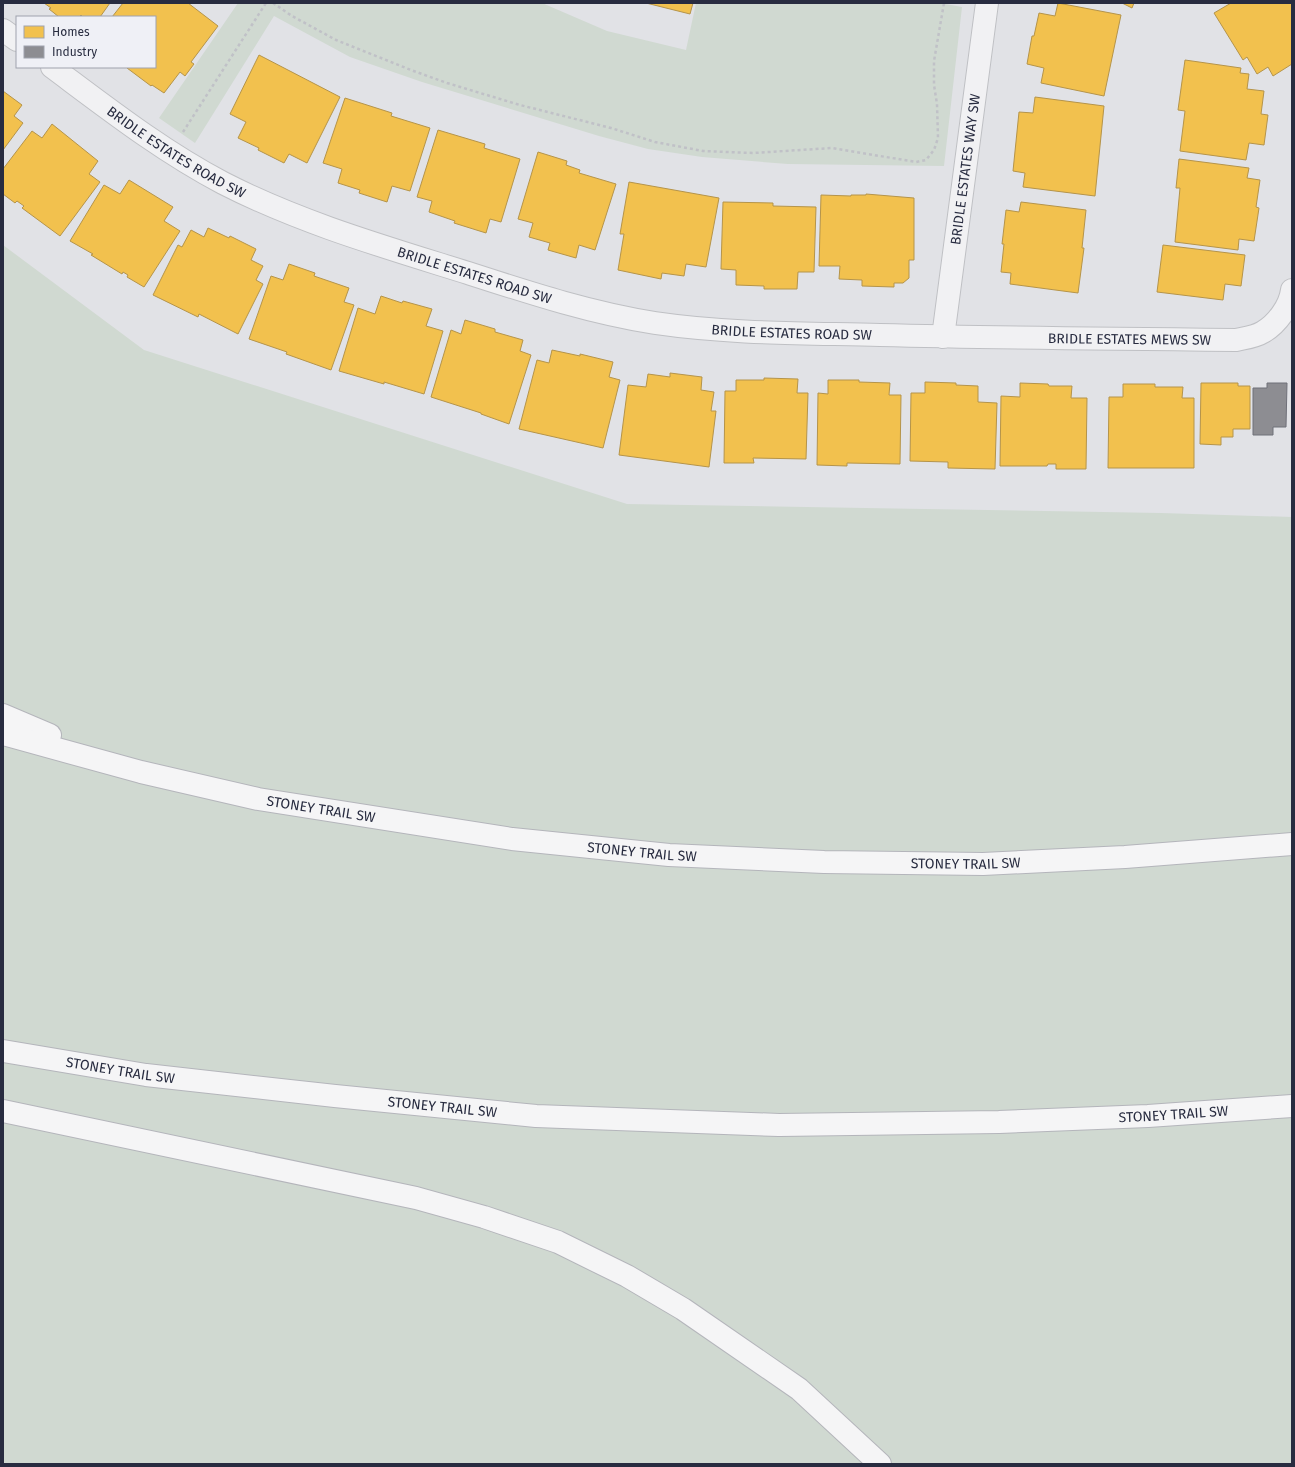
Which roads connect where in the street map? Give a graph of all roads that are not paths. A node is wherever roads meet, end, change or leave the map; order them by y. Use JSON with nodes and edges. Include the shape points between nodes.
{"nodes":[{"id":1,"x":987,"y":3,"type":"edge"},
{"id":2,"x":3,"y":30,"type":"edge"},
{"id":3,"x":16,"y":39,"type":"edge"},
{"id":4,"x":53,"y":68,"type":"edge"},
{"id":5,"x":1292,"y":290,"type":"edge"},
{"id":6,"x":943,"y":337,"type":"junction"},
{"id":7,"x":3,"y":715,"type":"edge"},
{"id":8,"x":3,"y":734,"type":"edge"},
{"id":9,"x":141,"y":772,"type":"junction"},
{"id":10,"x":1292,"y":844,"type":"edge"},
{"id":11,"x":3,"y":1051,"type":"edge"},
{"id":12,"x":1292,"y":1106,"type":"edge"},
{"id":13,"x":3,"y":1111,"type":"edge"},
{"id":14,"x":880,"y":1464,"type":"edge"}],
"edges":[{"from":1,"to":6,"type":"street","name":"BRIDLE ESTATES WAY SW"},
{"from":2,"to":3,"type":"street"},
{"from":4,"to":6,"type":"street","name":"BRIDLE ESTATES ROAD SW","via":[[124,121],[170,151],[221,182],[278,209],[320,226],[552,300],[655,323],[736,332]]},
{"from":5,"to":6,"type":"street","name":"BRIDLE ESTATES MEWS SW","via":[[1286,307],[1273,323],[1262,332],[1236,340]]},
{"from":7,"to":9,"type":"highway"},
{"from":8,"to":9,"type":"highway","name":"STONEY TRAIL SW"},
{"from":9,"to":10,"type":"highway","name":"STONEY TRAIL SW","via":[[258,799],[388,820],[512,839],[669,855],[824,862],[983,864],[1126,857]]},
{"from":11,"to":12,"type":"highway","name":"STONEY TRAIL SW","via":[[146,1075],[544,1116],[779,1126],[1007,1122]]},
{"from":13,"to":14,"type":"highway","via":[[416,1198],[484,1216],[558,1242],[627,1276],[683,1309],[798,1389]]}]}
